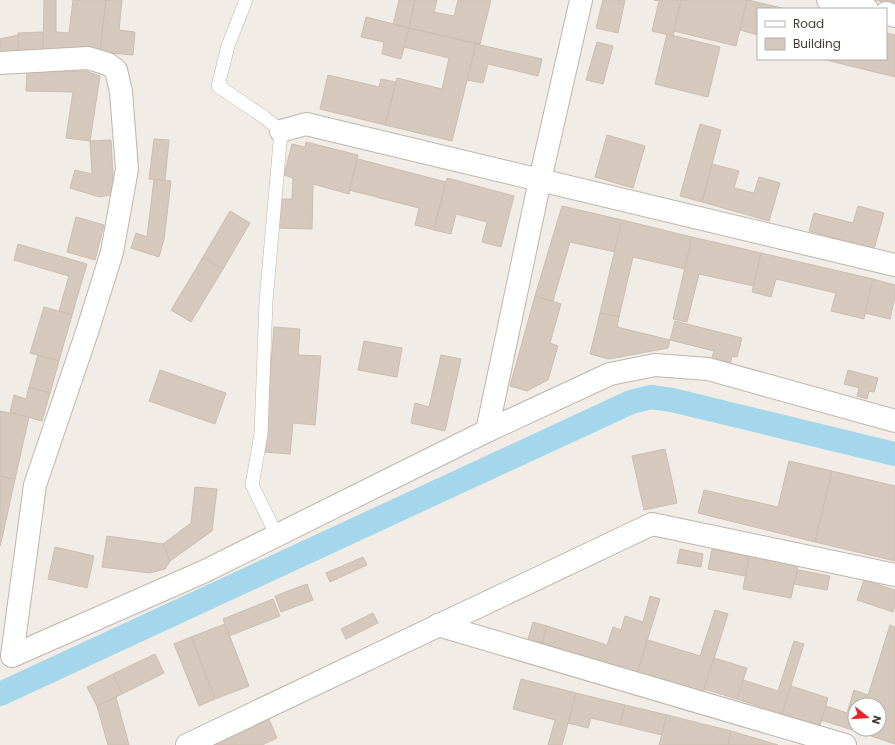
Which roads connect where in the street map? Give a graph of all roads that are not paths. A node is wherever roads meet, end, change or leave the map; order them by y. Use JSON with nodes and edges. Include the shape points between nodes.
{"nodes":[{"id":1,"x":246,"y":0,"type":"edge"},
{"id":2,"x":581,"y":0,"type":"edge"},
{"id":3,"x":828,"y":0,"type":"edge"},
{"id":4,"x":863,"y":8,"type":"edge"},
{"id":5,"x":0,"y":63,"type":"edge"},
{"id":6,"x":281,"y":131,"type":"junction"},
{"id":7,"x":540,"y":180,"type":"junction"},
{"id":8,"x":895,"y":265,"type":"edge"},
{"id":9,"x":895,"y":421,"type":"edge"},
{"id":10,"x":487,"y":431,"type":"junction"},
{"id":11,"x":277,"y":536,"type":"junction"},
{"id":12,"x":895,"y":575,"type":"edge"},
{"id":13,"x":438,"y":625,"type":"junction"},
{"id":14,"x":6,"y":659,"type":"edge"},
{"id":15,"x":187,"y":745,"type":"edge"},
{"id":16,"x":845,"y":745,"type":"edge"}],
"edges":[{"from":1,"to":6,"type":"lane","via":[[228,46],[218,86]]},
{"from":2,"to":7,"type":"street"},
{"from":3,"to":4,"type":"street"},
{"from":5,"to":14,"type":"street","via":[[88,58],[108,64],[116,70],[121,92],[127,169],[112,252],[35,485]]},
{"from":6,"to":7,"type":"street","via":[[306,124]]},
{"from":6,"to":11,"type":"lane","via":[[266,301],[261,434],[252,485]]},
{"from":7,"to":8,"type":"street"},
{"from":7,"to":10,"type":"street"},
{"from":9,"to":10,"type":"street","via":[[708,369],[655,365],[610,374]]},
{"from":10,"to":11,"type":"street"},
{"from":11,"to":14,"type":"street","via":[[203,572]]},
{"from":12,"to":13,"type":"street","via":[[652,524]]},
{"from":13,"to":15,"type":"street"},
{"from":13,"to":16,"type":"street"}]}
